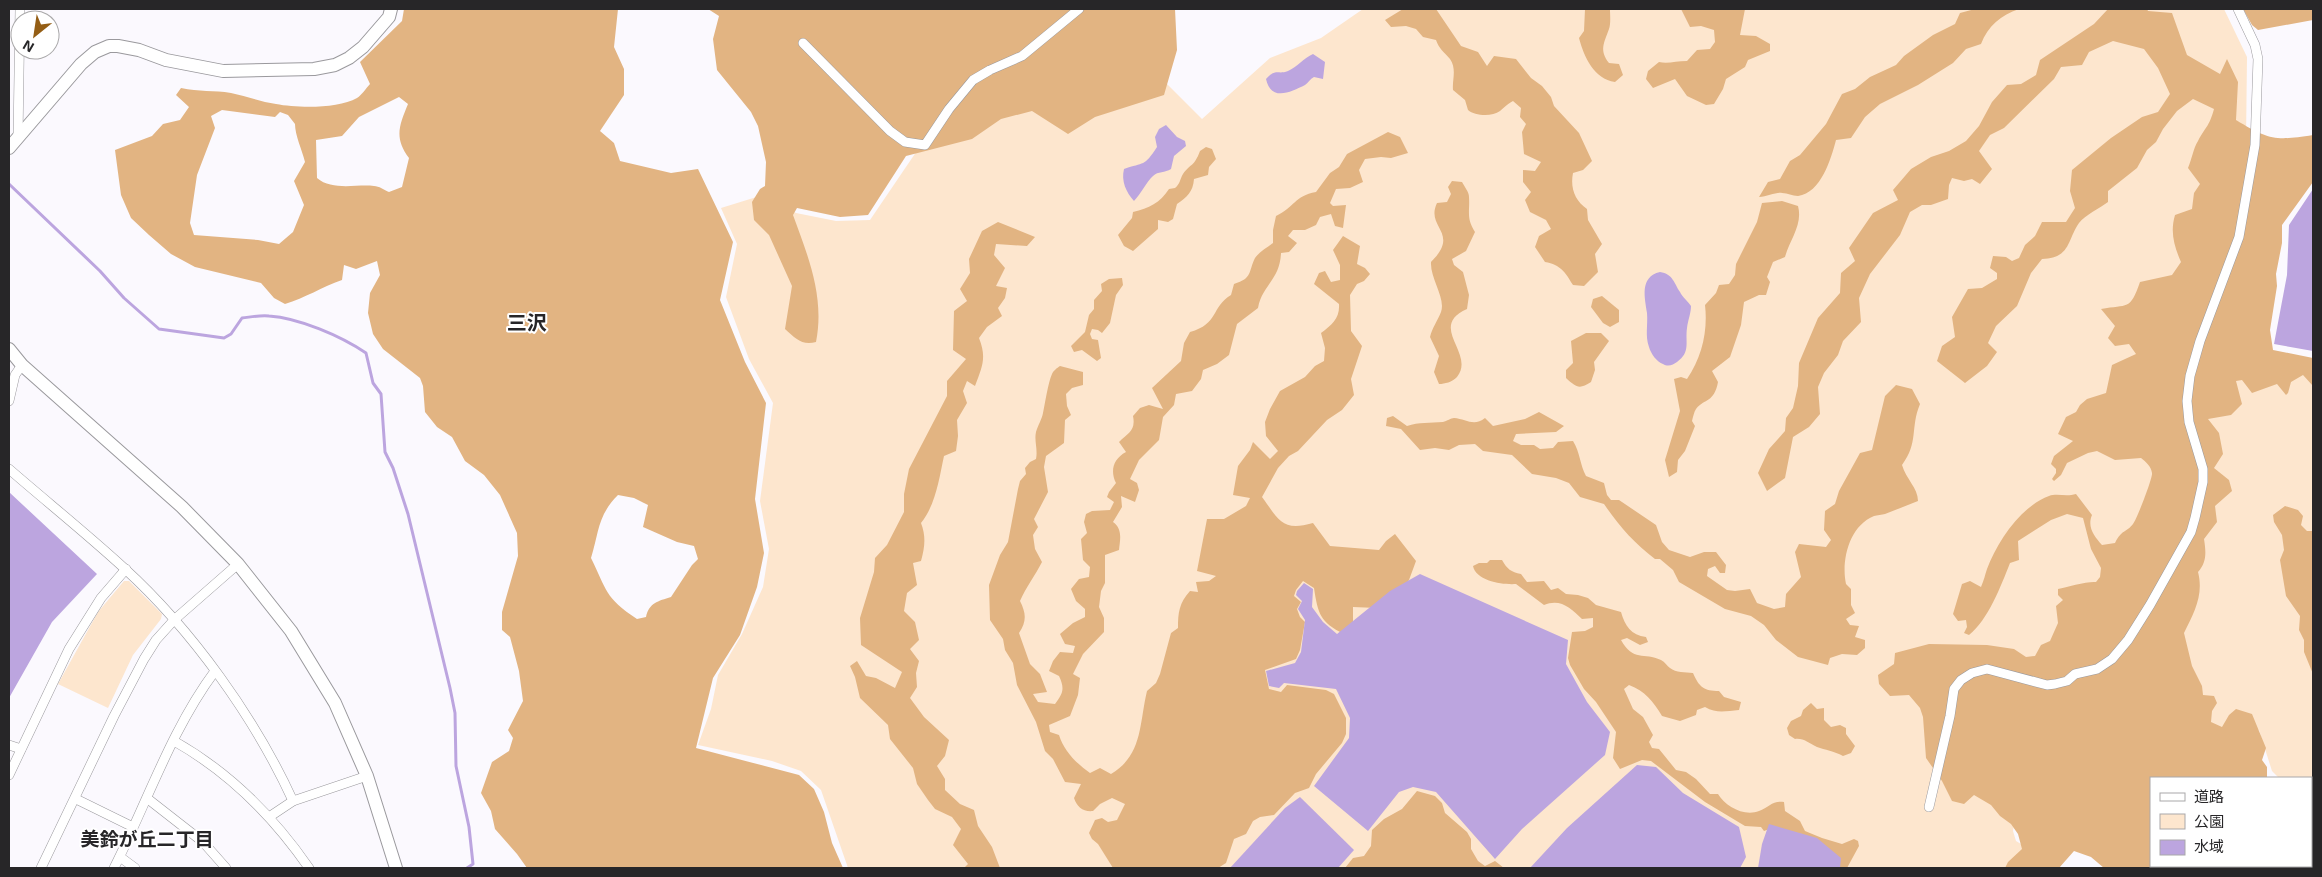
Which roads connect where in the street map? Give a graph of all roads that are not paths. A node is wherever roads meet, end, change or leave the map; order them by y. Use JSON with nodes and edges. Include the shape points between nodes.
{"nodes":[{"id":1,"x":20,"y":9,"type":"edge"},
{"id":2,"x":392,"y":9,"type":"edge"},
{"id":3,"x":1079,"y":9,"type":"edge"},
{"id":4,"x":2238,"y":9,"type":"edge"},
{"id":5,"x":803,"y":43,"type":"dead end"},
{"id":6,"x":18,"y":138,"type":"junction"},
{"id":7,"x":9,"y":148,"type":"edge"},
{"id":8,"x":9,"y":349,"type":"edge"},
{"id":9,"x":22,"y":365,"type":"junction"},
{"id":10,"x":9,"y":401,"type":"edge"},
{"id":11,"x":9,"y":469,"type":"edge"},
{"id":12,"x":238,"y":564,"type":"junction"},
{"id":13,"x":126,"y":569,"type":"junction"},
{"id":14,"x":174,"y":620,"type":"junction"},
{"id":15,"x":215,"y":671,"type":"junction"},
{"id":16,"x":174,"y":741,"type":"junction"},
{"id":17,"x":9,"y":745,"type":"edge"},
{"id":18,"x":22,"y":748,"type":"junction"},
{"id":19,"x":9,"y":775,"type":"edge"},
{"id":20,"x":367,"y":776,"type":"junction"},
{"id":21,"x":76,"y":798,"type":"junction"},
{"id":22,"x":148,"y":799,"type":"junction"},
{"id":23,"x":293,"y":801,"type":"junction"},
{"id":24,"x":1929,"y":807,"type":"dead end"},
{"id":25,"x":269,"y":817,"type":"junction"},
{"id":26,"x":133,"y":826,"type":"junction"},
{"id":27,"x":120,"y":857,"type":"junction"},
{"id":28,"x":41,"y":868,"type":"edge"},
{"id":29,"x":114,"y":868,"type":"edge"},
{"id":30,"x":135,"y":868,"type":"edge"},
{"id":31,"x":226,"y":868,"type":"edge"},
{"id":32,"x":309,"y":868,"type":"edge"},
{"id":33,"x":396,"y":868,"type":"edge"}],
"edges":[{"from":1,"to":6,"type":"street"},
{"from":2,"to":6,"type":"street","via":[[375,34],[349,58],[335,65],[314,68],[223,72],[166,60],[140,50],[109,46],[95,52],[81,64]]},
{"from":3,"to":5,"type":"street","via":[[1022,56],[972,80],[925,145],[906,142],[890,131]]},
{"from":4,"to":24,"type":"street","via":[[2255,44],[2258,59],[2254,145],[2239,237],[2190,376],[2189,422],[2203,469],[2191,532],[2128,640],[2112,659],[2097,669],[2075,674],[2056,684],[1987,669],[1961,680],[1954,689]]},
{"from":6,"to":7,"type":"street"},
{"from":8,"to":9,"type":"street"},
{"from":9,"to":10,"type":"street","via":[[15,375]]},
{"from":9,"to":12,"type":"street","via":[[182,507]]},
{"from":11,"to":13,"type":"street"},
{"from":12,"to":14,"type":"street"},
{"from":12,"to":20,"type":"street","via":[[291,631],[326,687]]},
{"from":13,"to":14,"type":"street"},
{"from":13,"to":18,"type":"street","via":[[78,632]]},
{"from":14,"to":15,"type":"street"},
{"from":14,"to":21,"type":"street","via":[[144,659]]},
{"from":15,"to":16,"type":"street"},
{"from":15,"to":23,"type":"street","via":[[249,718]]},
{"from":16,"to":22,"type":"street"},
{"from":16,"to":25,"type":"street","via":[[213,765]]},
{"from":17,"to":18,"type":"street"},
{"from":18,"to":19,"type":"street"},
{"from":20,"to":23,"type":"street"},
{"from":20,"to":33,"type":"street"},
{"from":21,"to":26,"type":"street"},
{"from":21,"to":28,"type":"street"},
{"from":22,"to":26,"type":"street"},
{"from":22,"to":31,"type":"street","via":[[203,842]]},
{"from":23,"to":25,"type":"street"},
{"from":25,"to":32,"type":"street"},
{"from":26,"to":27,"type":"street"},
{"from":27,"to":29,"type":"street"},
{"from":27,"to":30,"type":"street"}]}
